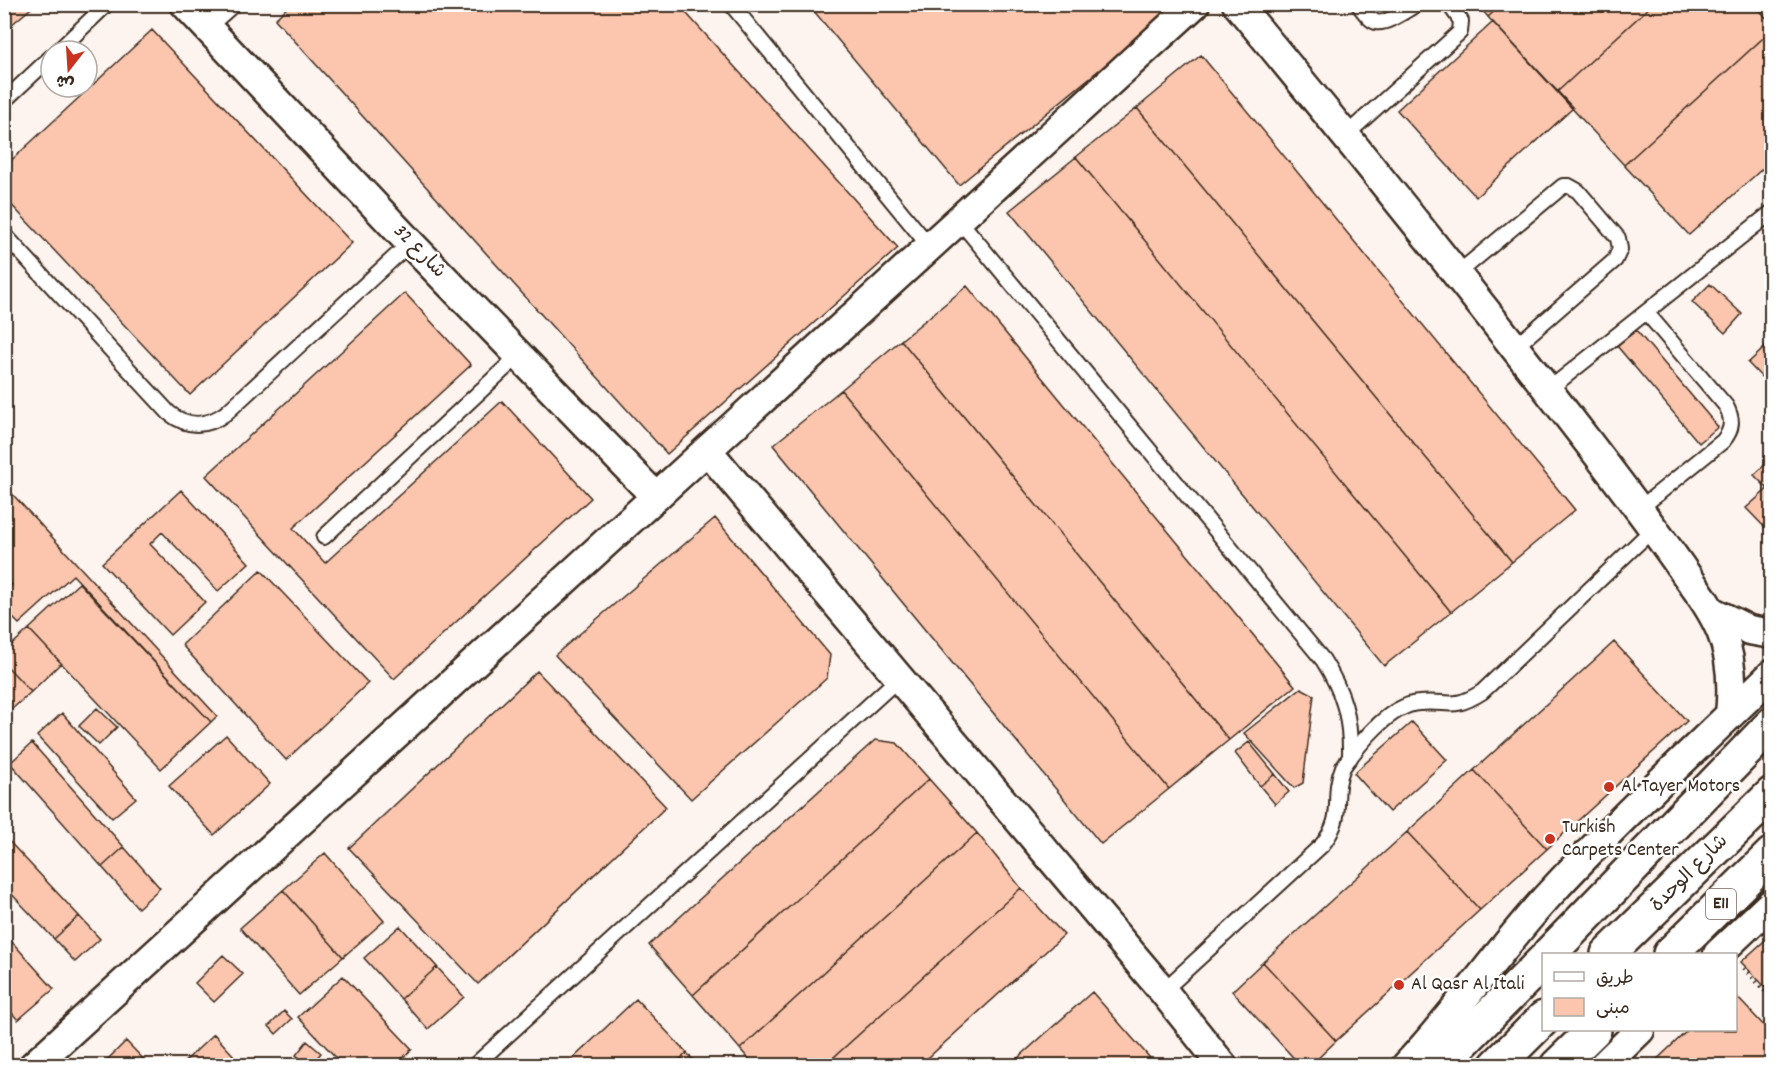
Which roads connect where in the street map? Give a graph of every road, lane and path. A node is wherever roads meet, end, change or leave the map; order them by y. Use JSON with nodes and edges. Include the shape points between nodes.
{"nodes":[{"id":1,"x":107,"y":4,"type":"edge"},
{"id":2,"x":185,"y":4,"type":"edge"},
{"id":3,"x":234,"y":4,"type":"edge"},
{"id":4,"x":731,"y":4,"type":"edge"},
{"id":5,"x":1195,"y":4,"type":"edge"},
{"id":6,"x":1237,"y":4,"type":"edge"},
{"id":7,"x":1358,"y":4,"type":"edge"},
{"id":8,"x":1417,"y":4,"type":"edge"},
{"id":9,"x":1449,"y":4,"type":"edge"},
{"id":10,"x":207,"y":28,"type":"junction"},
{"id":11,"x":71,"y":39,"type":"edge"},
{"id":12,"x":39,"y":68,"type":"edge"},
{"id":13,"x":4,"y":101,"type":"edge"},
{"id":14,"x":1346,"y":135,"type":"junction"},
{"id":15,"x":1772,"y":212,"type":"edge"},
{"id":16,"x":959,"y":220,"type":"junction"},
{"id":17,"x":4,"y":234,"type":"edge"},
{"id":18,"x":410,"y":243,"type":"junction"},
{"id":19,"x":930,"y":247,"type":"junction"},
{"id":20,"x":1457,"y":274,"type":"junction"},
{"id":21,"x":1646,"y":312,"type":"junction"},
{"id":22,"x":1515,"y":347,"type":"junction"},
{"id":23,"x":519,"y":355,"type":"junction"},
{"id":24,"x":1548,"y":390,"type":"junction"},
{"id":25,"x":707,"y":450,"type":"junction"},
{"id":26,"x":656,"y":496,"type":"junction"},
{"id":27,"x":1647,"y":519,"type":"junction"},
{"id":28,"x":324,"y":537,"type":"dead end"},
{"id":29,"x":1711,"y":611,"type":"junction"},
{"id":30,"x":1772,"y":634,"type":"edge"},
{"id":31,"x":1772,"y":674,"type":"edge"},
{"id":32,"x":899,"y":678,"type":"junction"},
{"id":33,"x":1730,"y":715,"type":"junction"},
{"id":34,"x":1772,"y":724,"type":"edge"},
{"id":35,"x":1350,"y":758,"type":"junction"},
{"id":36,"x":1772,"y":794,"type":"edge"},
{"id":37,"x":1772,"y":854,"type":"edge"},
{"id":38,"x":1772,"y":903,"type":"edge"},
{"id":39,"x":1550,"y":953,"type":"edge"},
{"id":40,"x":1609,"y":953,"type":"edge"},
{"id":41,"x":1671,"y":953,"type":"edge"},
{"id":42,"x":1736,"y":953,"type":"edge"},
{"id":43,"x":1542,"y":962,"type":"edge"},
{"id":44,"x":1737,"y":967,"type":"edge"},
{"id":45,"x":1163,"y":991,"type":"junction"},
{"id":46,"x":1772,"y":999,"type":"edge"},
{"id":47,"x":1542,"y":1020,"type":"edge"},
{"id":48,"x":1592,"y":1031,"type":"edge"},
{"id":49,"x":1638,"y":1031,"type":"edge"},
{"id":50,"x":33,"y":1065,"type":"edge"},
{"id":51,"x":474,"y":1065,"type":"edge"},
{"id":52,"x":1223,"y":1065,"type":"edge"},
{"id":53,"x":1406,"y":1065,"type":"edge"},
{"id":54,"x":1439,"y":1065,"type":"edge"},
{"id":55,"x":1496,"y":1065,"type":"edge"},
{"id":56,"x":1557,"y":1065,"type":"edge"},
{"id":57,"x":1603,"y":1065,"type":"edge"}],
"edges":[{"from":1,"to":11,"type":"lane"},
{"from":2,"to":10,"type":"street","name":"شارع 32"},
{"from":3,"to":10,"type":"lane"},
{"from":4,"to":19,"type":"lane"},
{"from":5,"to":16,"type":"street"},
{"from":6,"to":14,"type":"street"},
{"from":7,"to":8,"type":"lane","via":[[1378,23]]},
{"from":9,"to":14,"type":"lane","via":[[1461,21],[1460,32]]},
{"from":10,"to":18,"type":"street","name":"شارع 32"},
{"from":12,"to":13,"type":"lane"},
{"from":14,"to":20,"type":"street"},
{"from":15,"to":21,"type":"lane"},
{"from":16,"to":19,"type":"street"},
{"from":16,"to":35,"type":"lane","via":[[1323,660],[1343,696]]},
{"from":17,"to":18,"type":"lane","via":[[169,413],[179,421],[197,424],[216,421],[226,413]]},
{"from":18,"to":23,"type":"street","name":"شارع 32"},
{"from":19,"to":25,"type":"street"},
{"from":20,"to":22,"type":"street"},
{"from":20,"to":22,"type":"lane","via":[[1563,186],[1578,191],[1617,237],[1620,249],[1615,260]]},
{"from":21,"to":24,"type":"lane"},
{"from":21,"to":27,"type":"lane","via":[[1726,406],[1732,424],[1723,441]]},
{"from":22,"to":24,"type":"street"},
{"from":23,"to":26,"type":"street","name":"شارع 32"},
{"from":23,"to":28,"type":"lane"},
{"from":24,"to":27,"type":"street"},
{"from":25,"to":26,"type":"street"},
{"from":25,"to":32,"type":"street"},
{"from":26,"to":50,"type":"street"},
{"from":27,"to":29,"type":"street"},
{"from":27,"to":35,"type":"lane","via":[[1482,692],[1453,705],[1405,705],[1391,713]]},
{"from":29,"to":30,"type":"street","via":[[1749,630]]},
{"from":29,"to":33,"type":"street","via":[[1727,651],[1732,693]]},
{"from":31,"to":33,"type":"street"},
{"from":32,"to":45,"type":"street"},
{"from":32,"to":51,"type":"lane"},
{"from":33,"to":53,"type":"street","via":[[1591,849]]},
{"from":34,"to":39,"type":"highway"},
{"from":35,"to":45,"type":"lane","via":[[1338,778],[1335,825],[1322,845]]},
{"from":36,"to":40,"type":"highway","name":"شارع الوحدة","number":"E11"},
{"from":37,"to":41,"type":"highway","number":"E11"},
{"from":38,"to":42,"type":"street"},
{"from":43,"to":54,"type":"highway"},
{"from":44,"to":46,"type":"path"},
{"from":45,"to":52,"type":"street"},
{"from":47,"to":55,"type":"highway"},
{"from":48,"to":56,"type":"highway"},
{"from":49,"to":57,"type":"street"}]}
